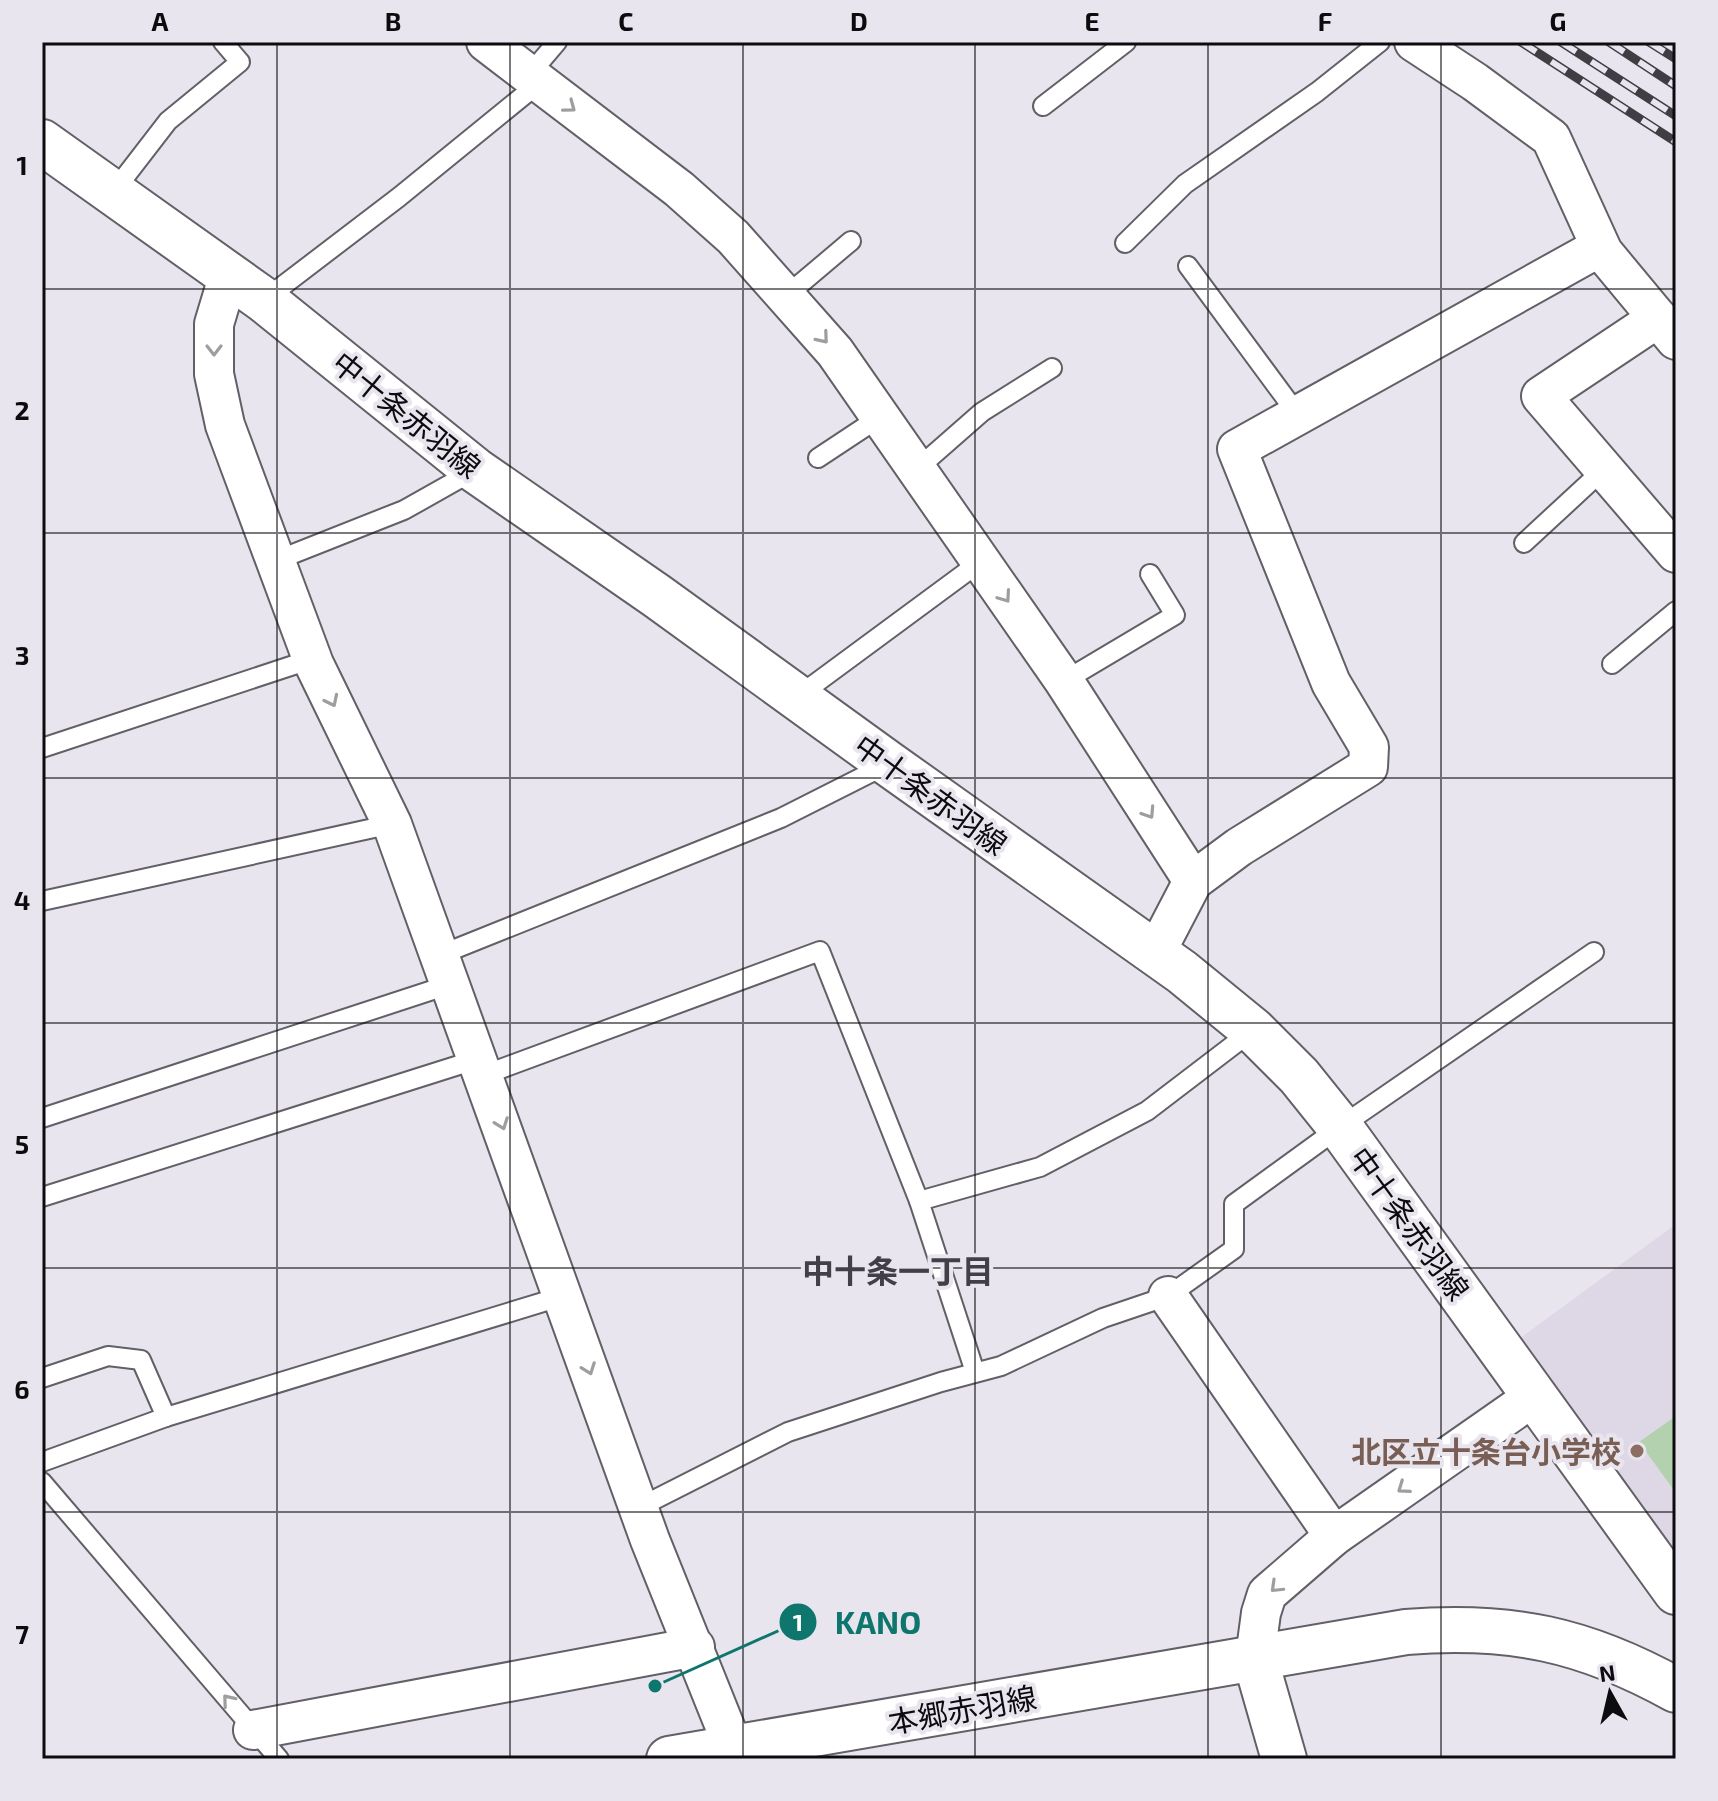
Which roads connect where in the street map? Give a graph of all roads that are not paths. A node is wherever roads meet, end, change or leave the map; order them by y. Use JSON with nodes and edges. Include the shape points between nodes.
{"nodes":[{"id":1,"x":223,"y":42,"type":"edge"},
{"id":2,"x":486,"y":42,"type":"edge"},
{"id":3,"x":557,"y":42,"type":"edge"},
{"id":4,"x":1126,"y":42,"type":"edge"},
{"id":5,"x":1380,"y":42,"type":"edge"},
{"id":6,"x":1414,"y":42,"type":"edge"},
{"id":7,"x":534,"y":79,"type":"junction"},
{"id":8,"x":1043,"y":106,"type":"dead end"},
{"id":9,"x":42,"y":142,"type":"edge"},
{"id":10,"x":114,"y":191,"type":"junction"},
{"id":11,"x":851,"y":241,"type":"dead end"},
{"id":12,"x":1125,"y":243,"type":"dead end"},
{"id":13,"x":1600,"y":247,"type":"junction"},
{"id":14,"x":1188,"y":266,"type":"dead end"},
{"id":15,"x":229,"y":274,"type":"junction"},
{"id":16,"x":787,"y":295,"type":"junction"},
{"id":17,"x":264,"y":300,"type":"junction"},
{"id":18,"x":1667,"y":329,"type":"edge"},
{"id":19,"x":1052,"y":368,"type":"dead end"},
{"id":20,"x":1298,"y":415,"type":"junction"},
{"id":21,"x":880,"y":417,"type":"junction"},
{"id":22,"x":818,"y":458,"type":"dead end"},
{"id":23,"x":917,"y":469,"type":"junction"},
{"id":24,"x":1604,"y":469,"type":"junction"},
{"id":25,"x":475,"y":470,"type":"junction"},
{"id":26,"x":1524,"y":543,"type":"dead end"},
{"id":27,"x":1676,"y":553,"type":"edge"},
{"id":28,"x":275,"y":561,"type":"junction"},
{"id":29,"x":980,"y":562,"type":"junction"},
{"id":30,"x":1150,"y":574,"type":"dead end"},
{"id":31,"x":1676,"y":611,"type":"edge"},
{"id":32,"x":312,"y":659,"type":"junction"},
{"id":33,"x":1612,"y":664,"type":"dead end"},
{"id":34,"x":1064,"y":681,"type":"junction"},
{"id":35,"x":797,"y":697,"type":"junction"},
{"id":36,"x":42,"y":748,"type":"edge"},
{"id":37,"x":889,"y":764,"type":"junction"},
{"id":38,"x":392,"y":824,"type":"junction"},
{"id":39,"x":1193,"y":881,"type":"junction"},
{"id":40,"x":42,"y":901,"type":"edge"},
{"id":41,"x":1594,"y":952,"type":"dead end"},
{"id":42,"x":1155,"y":954,"type":"junction"},
{"id":43,"x":446,"y":970,"type":"junction"},
{"id":44,"x":1253,"y":1030,"type":"junction"},
{"id":45,"x":481,"y":1067,"type":"junction"},
{"id":46,"x":42,"y":1118,"type":"edge"},
{"id":47,"x":1340,"y":1127,"type":"junction"},
{"id":48,"x":42,"y":1197,"type":"edge"},
{"id":49,"x":919,"y":1201,"type":"junction"},
{"id":50,"x":563,"y":1296,"type":"junction"},
{"id":51,"x":1168,"y":1296,"type":"junction"},
{"id":52,"x":975,"y":1372,"type":"junction"},
{"id":53,"x":42,"y":1378,"type":"edge"},
{"id":54,"x":1536,"y":1395,"type":"junction"},
{"id":55,"x":166,"y":1417,"type":"junction"},
{"id":56,"x":42,"y":1462,"type":"edge"},
{"id":57,"x":42,"y":1482,"type":"edge"},
{"id":58,"x":638,"y":1508,"type":"junction"},
{"id":59,"x":1334,"y":1536,"type":"junction"},
{"id":60,"x":1676,"y":1592,"type":"edge"},
{"id":61,"x":695,"y":1647,"type":"junction"},
{"id":62,"x":1255,"y":1658,"type":"junction"},
{"id":63,"x":1676,"y":1690,"type":"edge"},
{"id":64,"x":253,"y":1730,"type":"junction"},
{"id":65,"x":736,"y":1753,"type":"edge"},
{"id":66,"x":279,"y":1759,"type":"edge"},
{"id":67,"x":669,"y":1759,"type":"edge"},
{"id":68,"x":1284,"y":1759,"type":"edge"}],
"edges":[{"from":1,"to":10,"type":"lane","via":[[240,62],[168,121]]},
{"from":2,"to":7,"type":"street"},
{"from":3,"to":7,"type":"lane"},
{"from":4,"to":8,"type":"lane"},
{"from":5,"to":12,"type":"lane","via":[[1185,184]]},
{"from":6,"to":13,"type":"street","via":[[1551,138]]},
{"from":7,"to":16,"type":"street","one_way":true,"via":[[679,189]]},
{"from":7,"to":17,"type":"lane","via":[[399,197]]},
{"from":9,"to":10,"type":"main road","name":"中十条赤羽線"},
{"from":10,"to":15,"type":"main road","name":"中十条赤羽線"},
{"from":11,"to":16,"type":"lane"},
{"from":13,"to":18,"type":"street"},
{"from":13,"to":20,"type":"street"},
{"from":14,"to":20,"type":"lane"},
{"from":15,"to":17,"type":"main road","name":"中十条赤羽線"},
{"from":15,"to":28,"type":"street","one_way":true,"via":[[214,324],[214,374],[225,425]]},
{"from":16,"to":21,"type":"street","one_way":true},
{"from":17,"to":25,"type":"main road","name":"中十条赤羽線"},
{"from":18,"to":24,"type":"street","via":[[1541,396]]},
{"from":19,"to":23,"type":"lane","via":[[982,412]]},
{"from":20,"to":39,"type":"street","via":[[1237,449],[1331,683],[1369,747],[1368,767]]},
{"from":21,"to":22,"type":"lane"},
{"from":21,"to":23,"type":"street"},
{"from":23,"to":29,"type":"street"},
{"from":24,"to":26,"type":"lane"},
{"from":24,"to":27,"type":"street"},
{"from":25,"to":28,"type":"lane","via":[[404,510]]},
{"from":25,"to":35,"type":"main road","name":"中十条赤羽線"},
{"from":28,"to":32,"type":"street"},
{"from":29,"to":34,"type":"street","one_way":true},
{"from":29,"to":35,"type":"lane"},
{"from":30,"to":34,"type":"lane","via":[[1175,615]]},
{"from":31,"to":33,"type":"lane"},
{"from":32,"to":36,"type":"lane"},
{"from":32,"to":38,"type":"street","one_way":true},
{"from":34,"to":39,"type":"street","one_way":true},
{"from":35,"to":37,"type":"main road","name":"中十条赤羽線"},
{"from":37,"to":42,"type":"main road","name":"中十条赤羽線"},
{"from":37,"to":43,"type":"lane"},
{"from":38,"to":40,"type":"lane"},
{"from":38,"to":43,"type":"street"},
{"from":39,"to":42,"type":"street"},
{"from":41,"to":47,"type":"lane"},
{"from":42,"to":44,"type":"main road","name":"中十条赤羽線"},
{"from":43,"to":45,"type":"street"},
{"from":43,"to":46,"type":"lane"},
{"from":44,"to":47,"type":"main road","name":"中十条赤羽線"},
{"from":44,"to":49,"type":"lane","via":[[1147,1111],[1040,1167]]},
{"from":45,"to":48,"type":"lane"},
{"from":45,"to":49,"type":"lane","via":[[820,951]]},
{"from":45,"to":50,"type":"street","one_way":true},
{"from":47,"to":51,"type":"lane","via":[[1234,1204],[1234,1249]]},
{"from":47,"to":54,"type":"main road","name":"中十条赤羽線"},
{"from":49,"to":52,"type":"lane"},
{"from":50,"to":55,"type":"lane"},
{"from":50,"to":58,"type":"street","one_way":true},
{"from":51,"to":52,"type":"lane"},
{"from":51,"to":59,"type":"street"},
{"from":52,"to":58,"type":"lane","via":[[788,1432]]},
{"from":53,"to":55,"type":"lane","via":[[108,1356],[141,1360]]},
{"from":54,"to":59,"type":"street","one_way":true},
{"from":54,"to":60,"type":"main road","name":"中十条赤羽線"},
{"from":55,"to":56,"type":"lane"},
{"from":64,"to":57,"type":"lane","one_way":true},
{"from":58,"to":61,"type":"street"},
{"from":59,"to":62,"type":"street","one_way":true,"via":[[1267,1594]]},
{"from":61,"to":64,"type":"street"},
{"from":61,"to":65,"type":"street"},
{"from":62,"to":63,"type":"main road","name":"本郷赤羽線","via":[[1406,1632],[1486,1629],[1602,1653]]},
{"from":62,"to":65,"type":"main road","name":"本郷赤羽線"},
{"from":62,"to":68,"type":"main road"},
{"from":64,"to":66,"type":"lane"},
{"from":65,"to":67,"type":"main road","name":"本郷赤羽線"}]}
